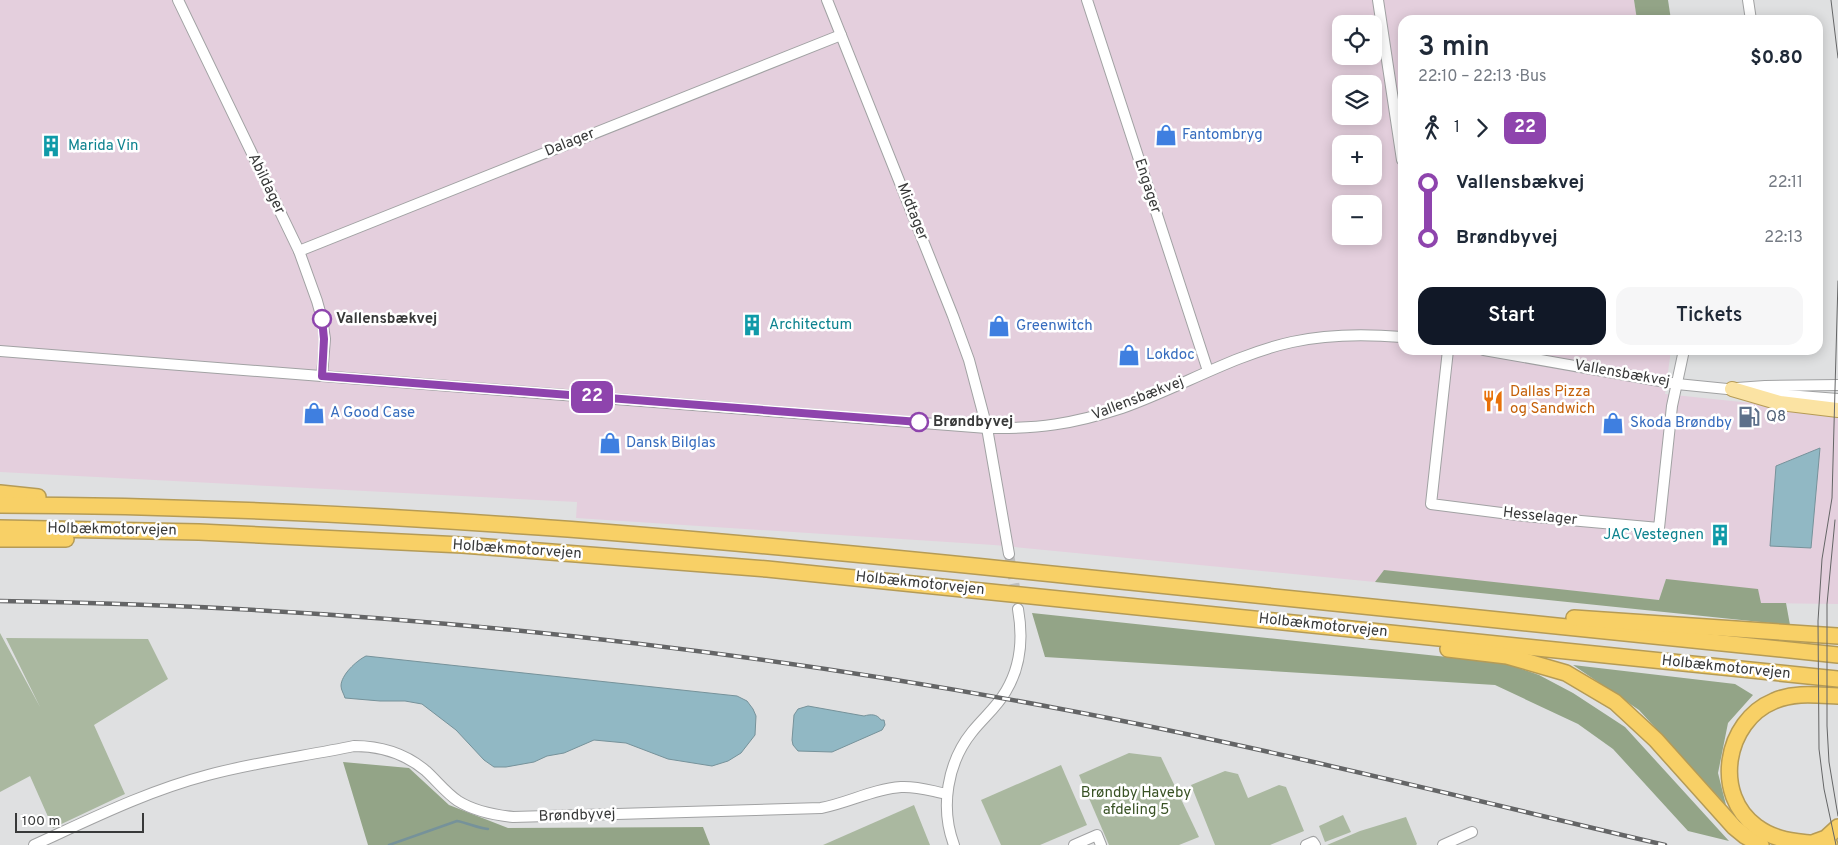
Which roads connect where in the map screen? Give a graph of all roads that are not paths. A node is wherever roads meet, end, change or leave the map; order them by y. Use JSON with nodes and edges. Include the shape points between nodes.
{"nodes":[{"id":1,"x":178,"y":0,"type":"edge"},
{"id":2,"x":827,"y":0,"type":"edge"},
{"id":3,"x":1087,"y":0,"type":"edge"},
{"id":4,"x":1378,"y":0,"type":"edge"},
{"id":5,"x":1748,"y":0,"type":"edge"},
{"id":6,"x":1750,"y":15,"type":"edge"},
{"id":7,"x":841,"y":35,"type":"junction"},
{"id":8,"x":1398,"y":133,"type":"edge"},
{"id":9,"x":299,"y":251,"type":"junction"},
{"id":10,"x":1398,"y":337,"type":"edge"},
{"id":11,"x":0,"y":351,"type":"edge"},
{"id":12,"x":1447,"y":355,"type":"edge"},
{"id":13,"x":1512,"y":355,"type":"edge"},
{"id":14,"x":1683,"y":355,"type":"edge"},
{"id":15,"x":1208,"y":371,"type":"junction"},
{"id":16,"x":322,"y":376,"type":"junction"},
{"id":17,"x":1677,"y":384,"type":"junction"},
{"id":18,"x":1838,"y":386,"type":"edge"},
{"id":19,"x":1732,"y":389,"type":"junction"},
{"id":20,"x":1838,"y":399,"type":"edge"},
{"id":21,"x":1838,"y":410,"type":"edge"},
{"id":22,"x":987,"y":428,"type":"junction"},
{"id":23,"x":0,"y":493,"type":"edge"},
{"id":24,"x":0,"y":505,"type":"edge"},
{"id":25,"x":116,"y":505,"type":"junction"},
{"id":26,"x":0,"y":528,"type":"edge"},
{"id":27,"x":199,"y":532,"type":"junction"},
{"id":28,"x":0,"y":540,"type":"edge"},
{"id":29,"x":1009,"y":554,"type":"tunnel mouth"},
{"id":30,"x":1018,"y":609,"type":"tunnel mouth"},
{"id":31,"x":1480,"y":618,"type":"junction"},
{"id":32,"x":1379,"y":632,"type":"junction"},
{"id":33,"x":1838,"y":636,"type":"edge"},
{"id":34,"x":1838,"y":655,"type":"edge"},
{"id":35,"x":1838,"y":679,"type":"edge"},
{"id":36,"x":1838,"y":696,"type":"edge"},
{"id":37,"x":947,"y":794,"type":"junction"},
{"id":38,"x":1838,"y":827,"type":"edge"},
{"id":39,"x":1472,"y":832,"type":"dead end"},
{"id":40,"x":1823,"y":843,"type":"edge"},
{"id":41,"x":1838,"y":844,"type":"edge"},
{"id":42,"x":34,"y":845,"type":"edge"},
{"id":43,"x":954,"y":845,"type":"edge"},
{"id":44,"x":1074,"y":845,"type":"edge"},
{"id":45,"x":1101,"y":845,"type":"edge"},
{"id":46,"x":1306,"y":845,"type":"edge"},
{"id":47,"x":1315,"y":845,"type":"edge"},
{"id":48,"x":1442,"y":845,"type":"edge"},
{"id":49,"x":1761,"y":845,"type":"edge"}],
"edges":[{"from":1,"to":9,"type":"street","name":"Abildager"},
{"from":2,"to":7,"type":"street","name":"Midtager"},
{"from":3,"to":15,"type":"street","name":"Engager"},
{"from":4,"to":8,"type":"street"},
{"from":5,"to":6,"type":"street"},
{"from":7,"to":9,"type":"street","name":"Dalager"},
{"from":7,"to":22,"type":"street","name":"Midtager","via":[[953,316],[971,366]]},
{"from":9,"to":16,"type":"street","name":"Abildager","via":[[322,319]]},
{"from":10,"to":15,"type":"street","name":"Vallensbækvej","via":[[1333,336],[1293,342],[1267,348]]},
{"from":11,"to":16,"type":"street","name":"Vallensbækvej"},
{"from":12,"to":17,"type":"street","name":"Hesselager","via":[[1431,504],[1525,516],[1659,528]]},
{"from":13,"to":17,"type":"street","name":"Vallensbækvej"},
{"from":14,"to":17,"type":"street"},
{"from":15,"to":22,"type":"street","name":"Vallensbækvej","via":[[1124,407],[1083,420],[1037,428]]},
{"from":16,"to":22,"type":"street","name":"Vallensbækvej"},
{"from":17,"to":19,"type":"street","name":"Vallensbækvej"},
{"from":18,"to":19,"type":"street","name":"Vallensbækvej"},
{"from":19,"to":20,"type":"street","name":"Vallensbækvej"},
{"from":19,"to":21,"type":"main road","via":[[1780,403]]},
{"from":22,"to":29,"type":"street"},
{"from":23,"to":25,"type":"highway"},
{"from":24,"to":25,"type":"highway","name":"Holbækmotorvejen"},
{"from":25,"to":31,"type":"highway","name":"Holbækmotorvejen","via":[[352,514],[783,546]]},
{"from":26,"to":27,"type":"highway","name":"Holbækmotorvejen"},
{"from":27,"to":28,"type":"highway"},
{"from":27,"to":32,"type":"highway","name":"Holbækmotorvejen","via":[[462,545],[767,569]]},
{"from":30,"to":37,"type":"street","via":[[1021,639],[1015,671],[1007,690],[962,748]]},
{"from":31,"to":33,"type":"highway","via":[[1564,617]]},
{"from":31,"to":34,"type":"highway","name":"Holbækmotorvejen"},
{"from":32,"to":35,"type":"highway","name":"Holbækmotorvejen"},
{"from":32,"to":49,"type":"highway","via":[[1422,646],[1507,656],[1566,673],[1615,702],[1656,740],[1734,827]]},
{"from":36,"to":40,"type":"highway","via":[[1790,695],[1773,701],[1744,724],[1730,758],[1733,794],[1753,824],[1787,841]]},
{"from":37,"to":42,"type":"street","name":"Brøndbyvej","via":[[902,787],[839,805],[802,809],[513,817],[490,814],[458,801],[410,759],[389,751],[354,746],[185,782],[132,801]]},
{"from":37,"to":43,"type":"street","via":[[948,824]]},
{"from":38,"to":40,"type":"highway"},
{"from":39,"to":48,"type":"street"},
{"from":40,"to":41,"type":"street"},
{"from":44,"to":45,"type":"street","via":[[1097,835]]},
{"from":46,"to":47,"type":"street","via":[[1313,842]]}]}
